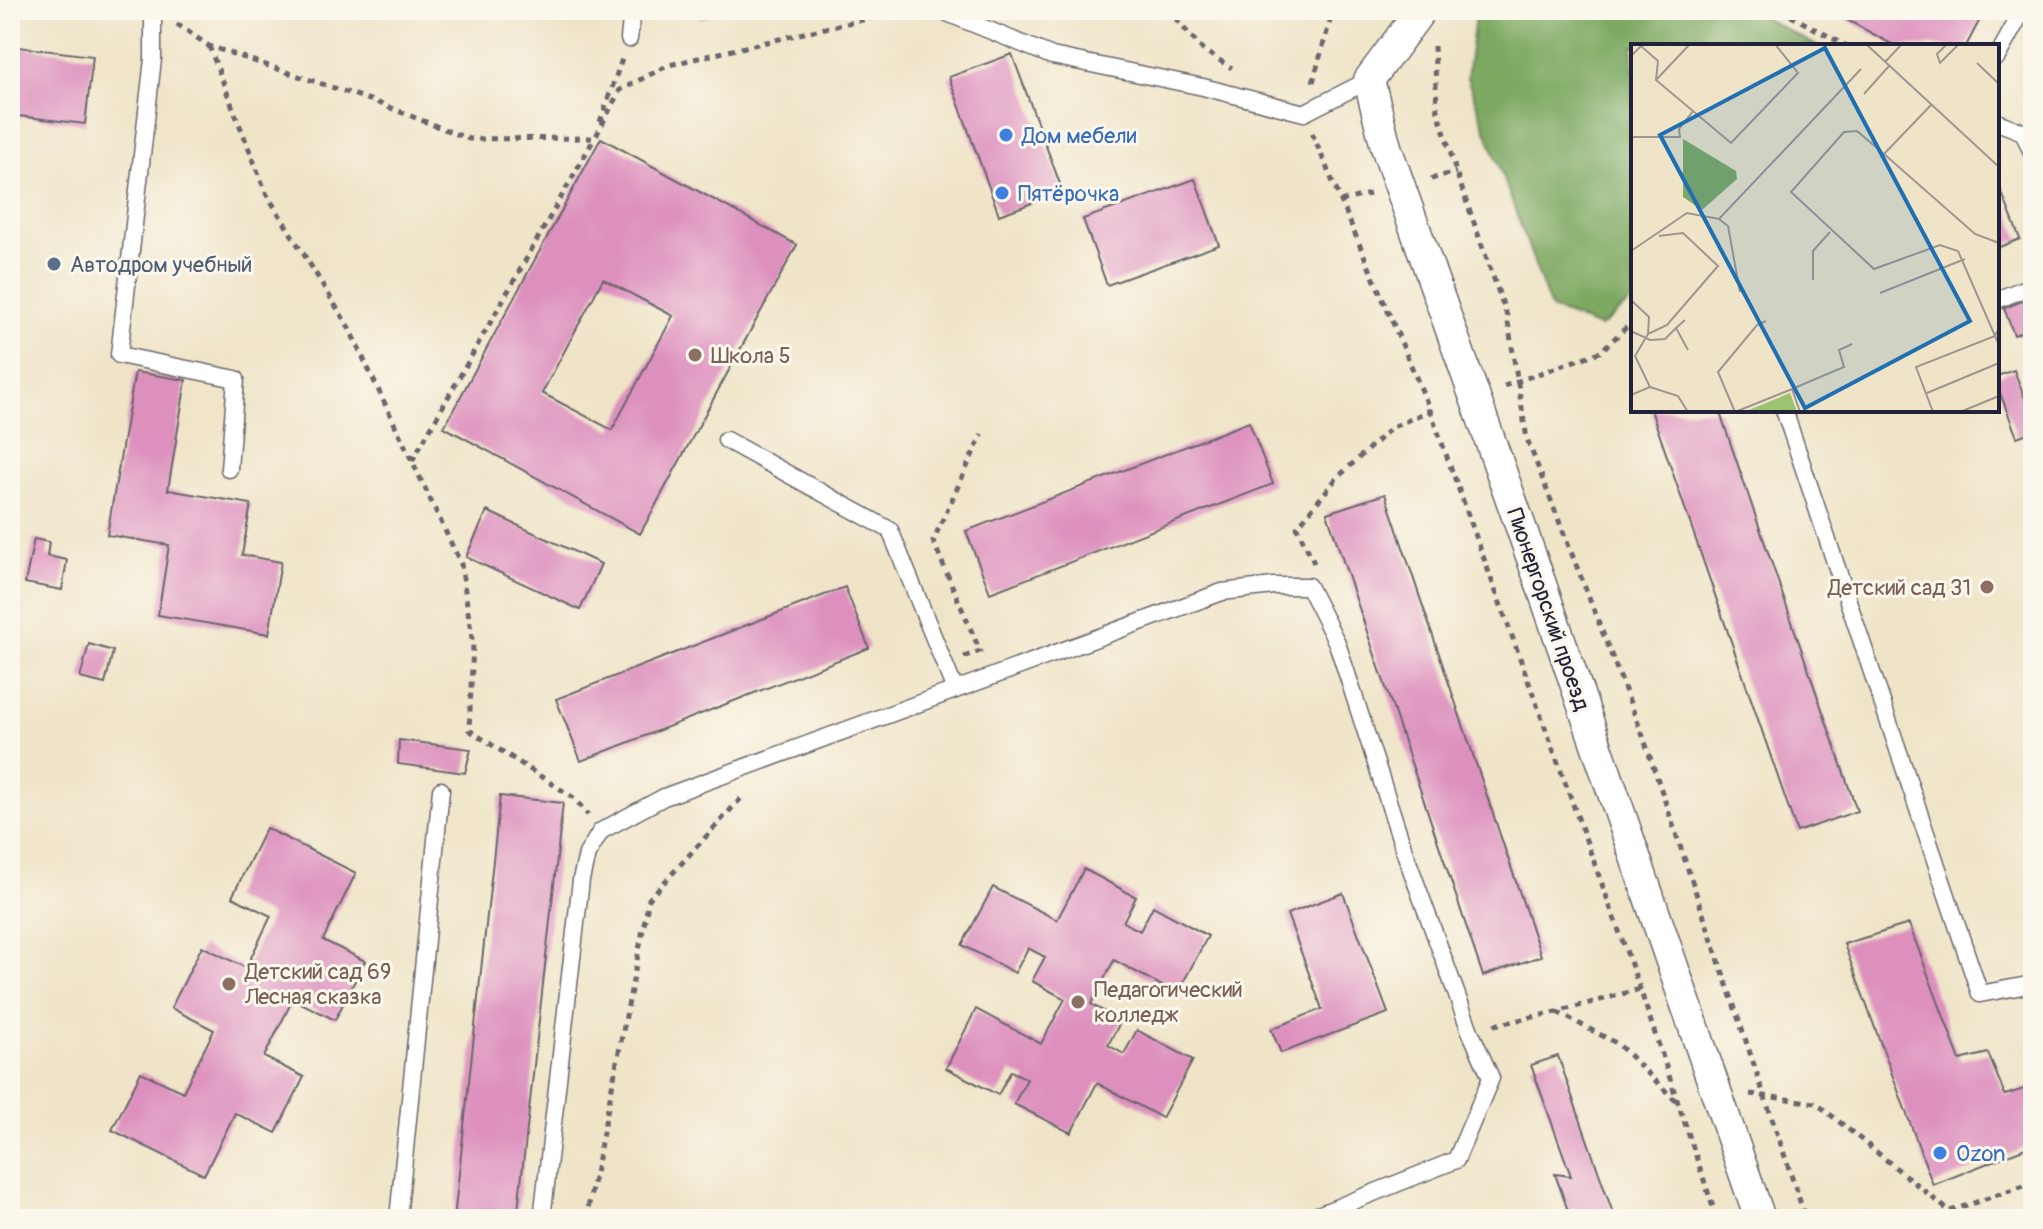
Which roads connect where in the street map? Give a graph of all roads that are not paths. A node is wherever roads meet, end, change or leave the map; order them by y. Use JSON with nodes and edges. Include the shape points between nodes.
{"nodes":[{"id":1,"x":153,"y":10,"type":"edge"},
{"id":2,"x":632,"y":10,"type":"edge"},
{"id":3,"x":940,"y":10,"type":"edge"},
{"id":4,"x":1421,"y":10,"type":"edge"},
{"id":5,"x":2023,"y":10,"type":"edge"},
{"id":6,"x":629,"y":39,"type":"road end"},
{"id":7,"x":1999,"y":53,"type":"edge"},
{"id":8,"x":1369,"y":80,"type":"junction"},
{"id":9,"x":1999,"y":123,"type":"edge"},
{"id":10,"x":2033,"y":155,"type":"edge"},
{"id":11,"x":2033,"y":285,"type":"edge"},
{"id":12,"x":1999,"y":299,"type":"edge"},
{"id":13,"x":1785,"y":412,"type":"edge"},
{"id":14,"x":726,"y":440,"type":"dead end"},
{"id":15,"x":229,"y":469,"type":"dead end"},
{"id":16,"x":955,"y":690,"type":"junction"},
{"id":17,"x":441,"y":790,"type":"dead end"},
{"id":18,"x":2033,"y":984,"type":"edge"},
{"id":19,"x":398,"y":1219,"type":"edge"},
{"id":20,"x":542,"y":1219,"type":"edge"},
{"id":21,"x":1308,"y":1219,"type":"edge"},
{"id":22,"x":1760,"y":1219,"type":"edge"}],
"edges":[{"from":1,"to":15,"type":"lane","via":[[153,59],[119,355],[236,379]]},
{"from":2,"to":6,"type":"lane"},
{"from":3,"to":8,"type":"lane","via":[[1052,56],[1304,113]]},
{"from":4,"to":8,"type":"street"},
{"from":5,"to":7,"type":"lane"},
{"from":8,"to":22,"type":"street","name":"Пионергорский проезд","via":[[1386,147]]},
{"from":9,"to":10,"type":"lane","via":[[2023,132]]},
{"from":11,"to":12,"type":"lane"},
{"from":13,"to":18,"type":"lane","via":[[1980,994]]},
{"from":14,"to":16,"type":"lane","via":[[890,530]]},
{"from":16,"to":20,"type":"lane","via":[[664,797],[601,831],[587,854],[581,880]]},
{"from":16,"to":21,"type":"lane","via":[[1222,592],[1308,586],[1337,643],[1405,853],[1491,1078],[1456,1160]]},
{"from":17,"to":19,"type":"lane"}]}
